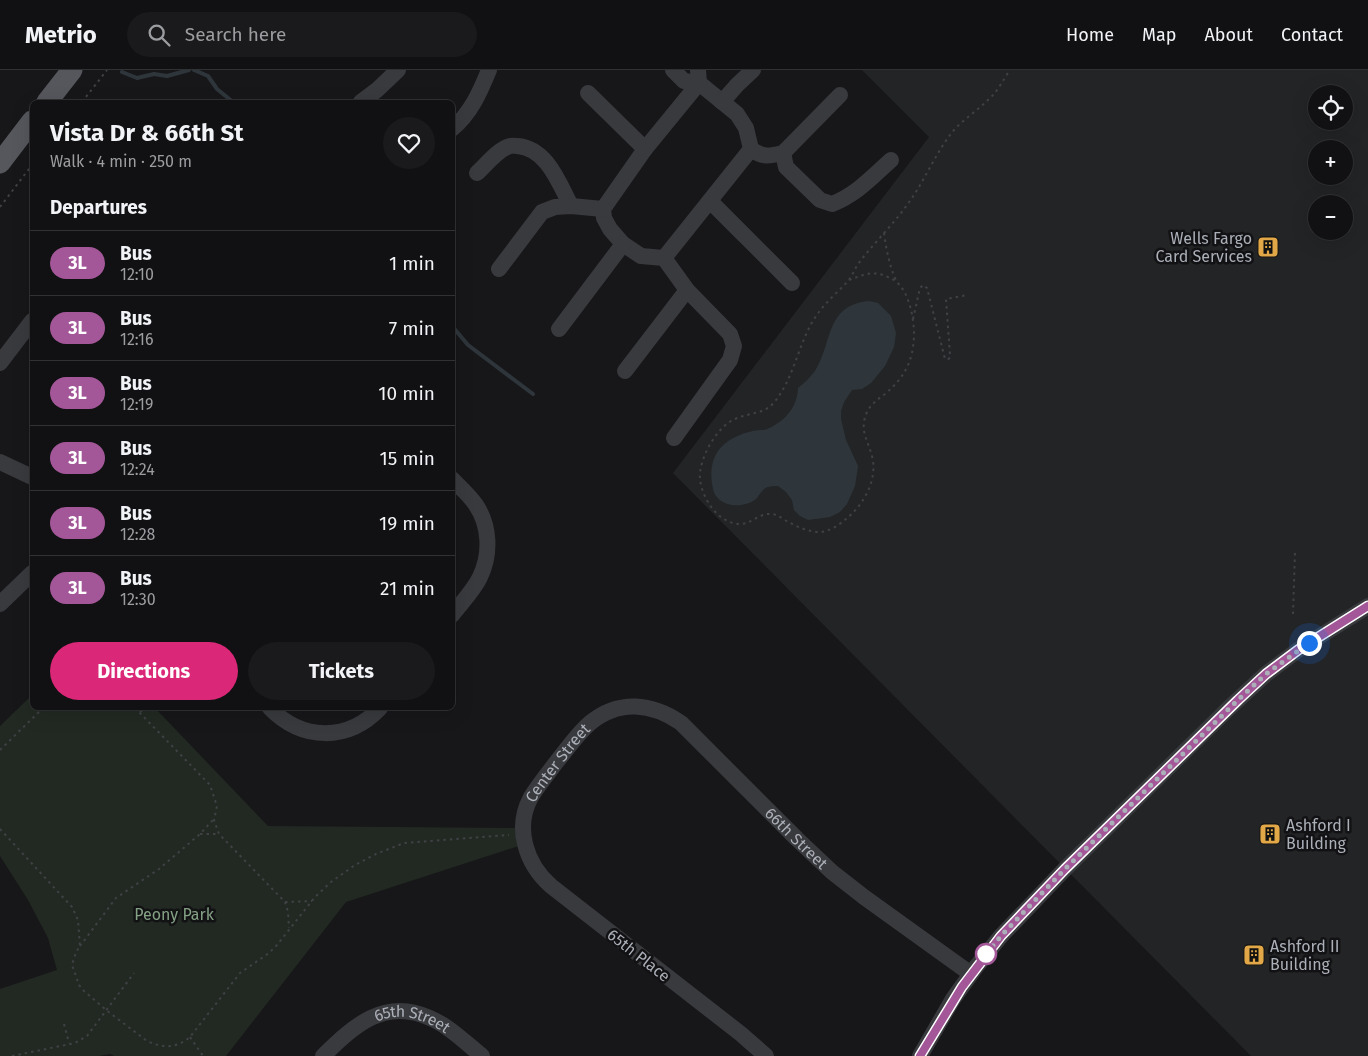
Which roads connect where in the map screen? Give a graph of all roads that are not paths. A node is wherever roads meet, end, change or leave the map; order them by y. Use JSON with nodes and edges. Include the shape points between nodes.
{"nodes":[{"id":1,"x":72,"y":70,"type":"edge"},
{"id":2,"x":398,"y":70,"type":"edge"},
{"id":3,"x":488,"y":70,"type":"edge"},
{"id":4,"x":673,"y":70,"type":"edge"},
{"id":5,"x":752,"y":70,"type":"edge"},
{"id":6,"x":698,"y":76,"type":"edge"},
{"id":7,"x":588,"y":93,"type":"dead end"},
{"id":8,"x":840,"y":95,"type":"dead end"},
{"id":9,"x":49,"y":100,"type":"edge"},
{"id":10,"x":364,"y":100,"type":"edge"},
{"id":11,"x":722,"y":102,"type":"junction"},
{"id":12,"x":30,"y":124,"type":"edge"},
{"id":13,"x":455,"y":126,"type":"edge"},
{"id":14,"x":645,"y":149,"type":"junction"},
{"id":15,"x":751,"y":149,"type":"junction"},
{"id":16,"x":783,"y":153,"type":"junction"},
{"id":17,"x":891,"y":160,"type":"dead end"},
{"id":18,"x":0,"y":163,"type":"edge"},
{"id":19,"x":478,"y":173,"type":"dead end"},
{"id":20,"x":710,"y":201,"type":"junction"},
{"id":21,"x":571,"y":206,"type":"junction"},
{"id":22,"x":603,"y":209,"type":"junction"},
{"id":23,"x":623,"y":244,"type":"junction"},
{"id":24,"x":664,"y":258,"type":"junction"},
{"id":25,"x":499,"y":269,"type":"dead end"},
{"id":26,"x":792,"y":283,"type":"dead end"},
{"id":27,"x":687,"y":290,"type":"junction"},
{"id":28,"x":30,"y":324,"type":"edge"},
{"id":29,"x":559,"y":329,"type":"dead end"},
{"id":30,"x":0,"y":363,"type":"edge"},
{"id":31,"x":625,"y":371,"type":"dead end"},
{"id":32,"x":674,"y":438,"type":"dead end"},
{"id":33,"x":0,"y":462,"type":"edge"},
{"id":34,"x":30,"y":476,"type":"edge"},
{"id":35,"x":455,"y":482,"type":"edge"},
{"id":36,"x":30,"y":575,"type":"edge"},
{"id":37,"x":0,"y":604,"type":"edge"},
{"id":38,"x":1368,"y":606,"type":"edge"},
{"id":39,"x":455,"y":610,"type":"edge"},
{"id":40,"x":627,"y":707,"type":"joint"},
{"id":41,"x":272,"y":710,"type":"edge"},
{"id":42,"x":378,"y":710,"type":"edge"},
{"id":43,"x":524,"y":839,"type":"joint"},
{"id":44,"x":970,"y":974,"type":"junction"},
{"id":45,"x":324,"y":1056,"type":"edge"},
{"id":46,"x":482,"y":1056,"type":"edge"},
{"id":47,"x":766,"y":1056,"type":"edge"},
{"id":48,"x":920,"y":1056,"type":"edge"}],
"edges":[{"from":1,"to":9,"type":"main road"},
{"from":2,"to":10,"type":"street"},
{"from":3,"to":13,"type":"street","via":[[477,98]]},
{"from":4,"to":6,"type":"street","via":[[684,81]]},
{"from":5,"to":11,"type":"street"},
{"from":6,"to":11,"type":"street"},
{"from":6,"to":14,"type":"street"},
{"from":7,"to":14,"type":"street"},
{"from":8,"to":16,"type":"street"},
{"from":11,"to":15,"type":"street","via":[[737,114],[746,128]]},
{"from":12,"to":18,"type":"main road"},
{"from":14,"to":22,"type":"street"},
{"from":15,"to":16,"type":"street","via":[[760,155]]},
{"from":15,"to":20,"type":"street"},
{"from":16,"to":17,"type":"street","via":[[786,167],[820,200],[832,204],[846,199]]},
{"from":19,"to":21,"type":"street","via":[[495,155],[510,146],[534,150],[549,165]]},
{"from":20,"to":24,"type":"street"},
{"from":20,"to":26,"type":"street"},
{"from":21,"to":22,"type":"street"},
{"from":21,"to":25,"type":"street","via":[[542,212]]},
{"from":22,"to":23,"type":"street","via":[[610,229]]},
{"from":23,"to":24,"type":"street","via":[[641,256]]},
{"from":23,"to":29,"type":"street"},
{"from":24,"to":27,"type":"street"},
{"from":27,"to":31,"type":"street"},
{"from":27,"to":32,"type":"street","via":[[730,334],[734,346],[730,360]]},
{"from":28,"to":30,"type":"street"},
{"from":33,"to":34,"type":"street"},
{"from":35,"to":39,"type":"street","via":[[476,505],[483,519],[488,544],[480,577]]},
{"from":36,"to":37,"type":"street"},
{"from":38,"to":44,"type":"street","via":[[1266,674],[1065,869],[1001,936]]},
{"from":40,"to":43,"type":"street","name":"Center Street","via":[[602,715],[579,734],[531,798]]},
{"from":40,"to":44,"type":"street","name":"66th Street","via":[[656,710],[682,723],[832,872]]},
{"from":41,"to":42,"type":"street","via":[[297,727],[326,733],[353,728]]},
{"from":43,"to":47,"type":"street","name":"65th Place","via":[[534,868],[551,886]]},
{"from":44,"to":48,"type":"street"},
{"from":45,"to":46,"type":"street","name":"65th Street","via":[[360,1023],[388,1012],[404,1011],[431,1018]]}]}
